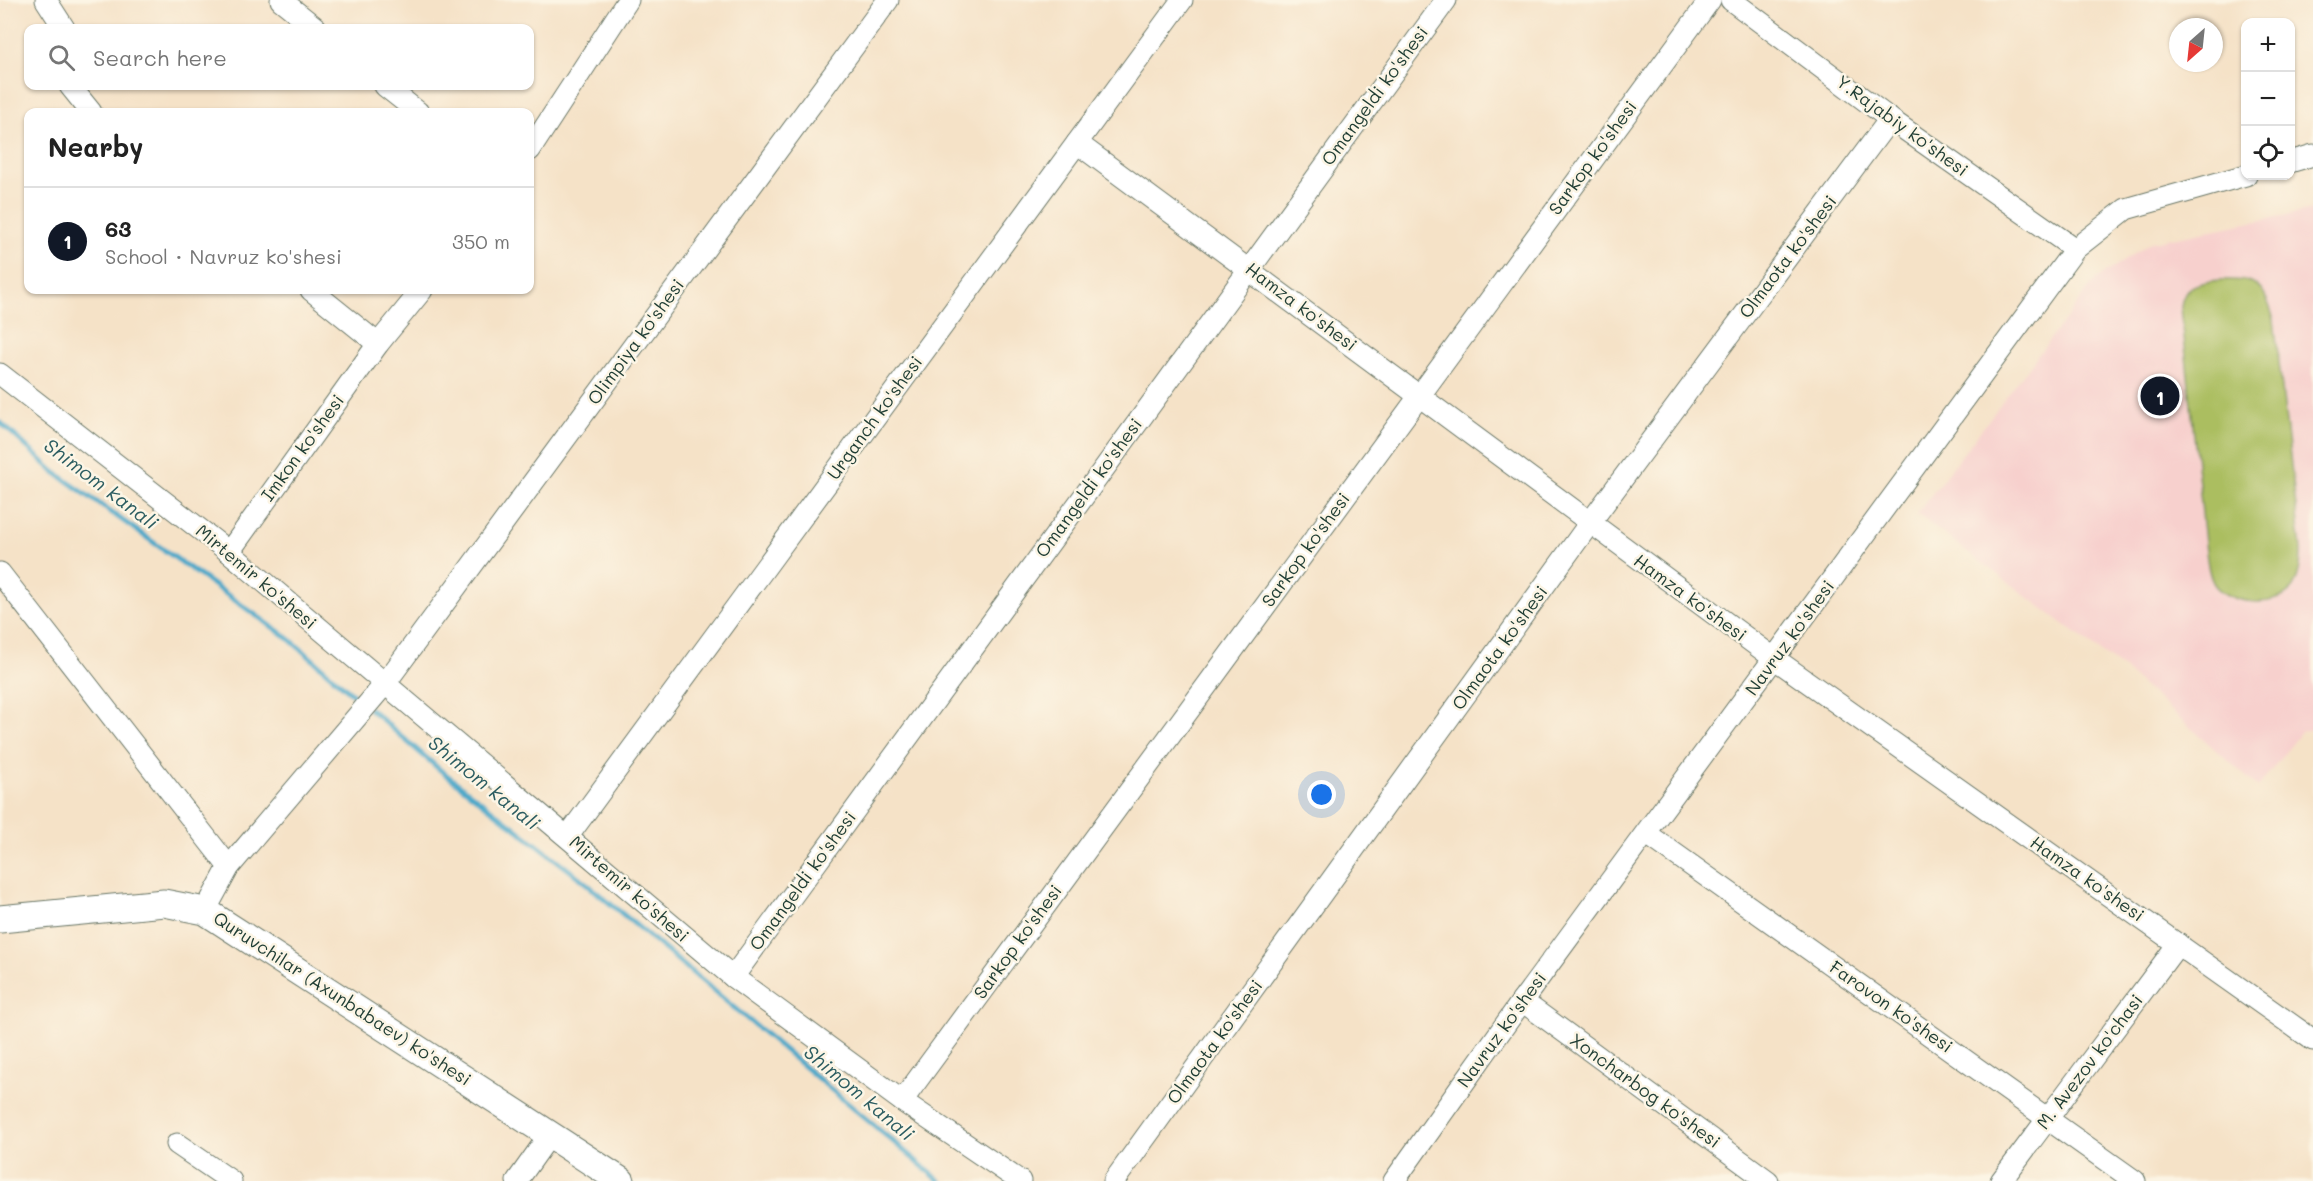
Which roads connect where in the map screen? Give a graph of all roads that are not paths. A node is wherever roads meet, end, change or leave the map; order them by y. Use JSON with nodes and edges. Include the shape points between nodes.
{"nodes":[{"id":1,"x":46,"y":0,"type":"edge"},
{"id":2,"x":281,"y":0,"type":"edge"},
{"id":3,"x":628,"y":0,"type":"edge"},
{"id":4,"x":888,"y":0,"type":"edge"},
{"id":5,"x":1182,"y":0,"type":"edge"},
{"id":6,"x":1446,"y":0,"type":"edge"},
{"id":7,"x":1710,"y":0,"type":"edge"},
{"id":8,"x":1731,"y":0,"type":"edge"},
{"id":9,"x":61,"y":24,"type":"edge"},
{"id":10,"x":311,"y":24,"type":"edge"},
{"id":11,"x":73,"y":90,"type":"edge"},
{"id":12,"x":390,"y":90,"type":"edge"},
{"id":13,"x":88,"y":108,"type":"edge"},
{"id":14,"x":413,"y":108,"type":"edge"},
{"id":15,"x":1890,"y":119,"type":"junction"},
{"id":16,"x":1077,"y":143,"type":"junction"},
{"id":17,"x":534,"y":144,"type":"edge"},
{"id":18,"x":2313,"y":155,"type":"edge"},
{"id":19,"x":2295,"y":160,"type":"edge"},
{"id":20,"x":2241,"y":176,"type":"edge"},
{"id":21,"x":2075,"y":249,"type":"junction"},
{"id":22,"x":1249,"y":268,"type":"junction"},
{"id":23,"x":316,"y":294,"type":"edge"},
{"id":24,"x":419,"y":294,"type":"edge"},
{"id":25,"x":378,"y":344,"type":"junction"},
{"id":26,"x":0,"y":374,"type":"edge"},
{"id":27,"x":1419,"y":396,"type":"junction"},
{"id":28,"x":1589,"y":524,"type":"junction"},
{"id":29,"x":229,"y":552,"type":"junction"},
{"id":30,"x":0,"y":573,"type":"edge"},
{"id":31,"x":1775,"y":659,"type":"junction"},
{"id":32,"x":384,"y":685,"type":"junction"},
{"id":33,"x":1647,"y":834,"type":"junction"},
{"id":34,"x":567,"y":836,"type":"junction"},
{"id":35,"x":229,"y":867,"type":"junction"},
{"id":36,"x":205,"y":911,"type":"junction"},
{"id":37,"x":0,"y":919,"type":"edge"},
{"id":38,"x":2178,"y":944,"type":"junction"},
{"id":39,"x":733,"y":977,"type":"junction"},
{"id":40,"x":1522,"y":1001,"type":"junction"},
{"id":41,"x":2313,"y":1040,"type":"edge"},
{"id":42,"x":902,"y":1101,"type":"junction"},
{"id":43,"x":2048,"y":1118,"type":"junction"},
{"id":44,"x":551,"y":1133,"type":"junction"},
{"id":45,"x":177,"y":1144,"type":"dead end"},
{"id":46,"x":1398,"y":1180,"type":"edge"},
{"id":47,"x":231,"y":1181,"type":"edge"},
{"id":48,"x":517,"y":1181,"type":"edge"},
{"id":49,"x":621,"y":1181,"type":"edge"},
{"id":50,"x":1020,"y":1181,"type":"edge"},
{"id":51,"x":1114,"y":1181,"type":"edge"},
{"id":52,"x":1768,"y":1181,"type":"edge"},
{"id":53,"x":2001,"y":1181,"type":"edge"},
{"id":54,"x":2135,"y":1181,"type":"edge"}],
"edges":[{"from":1,"to":9,"type":"street"},
{"from":2,"to":10,"type":"street"},
{"from":3,"to":17,"type":"street"},
{"from":4,"to":32,"type":"street","name":"Olimpiya ko'shesi"},
{"from":5,"to":16,"type":"street","name":"Urganch ko'shesi"},
{"from":6,"to":22,"type":"street","name":"Omangeldi ko'shesi"},
{"from":7,"to":27,"type":"street","name":"Sarkop ko'shesi"},
{"from":8,"to":15,"type":"street","name":"Y.Rajabiy ko'shesi"},
{"from":11,"to":13,"type":"street"},
{"from":12,"to":14,"type":"street"},
{"from":15,"to":21,"type":"street","name":"Y.Rajabiy ko'shesi"},
{"from":15,"to":28,"type":"street","name":"Olmaota ko'shesi"},
{"from":16,"to":22,"type":"street","name":"Hamza ko'shesi"},
{"from":16,"to":34,"type":"street","name":"Urganch ko'shesi"},
{"from":18,"to":19,"type":"street"},
{"from":20,"to":21,"type":"street","name":"Navruz ko'shesi","via":[[2126,209]]},
{"from":21,"to":31,"type":"street","name":"Navruz ko'shesi"},
{"from":22,"to":27,"type":"street","name":"Hamza ko'shesi"},
{"from":22,"to":39,"type":"street","name":"Omangeldi ko'shesi"},
{"from":23,"to":25,"type":"street"},
{"from":24,"to":25,"type":"street","name":"Imkon ko'shesi"},
{"from":25,"to":29,"type":"street","name":"Imkon ko'shesi"},
{"from":26,"to":29,"type":"street","name":"Mirtemir ko'shesi"},
{"from":27,"to":28,"type":"street","name":"Hamza ko'shesi"},
{"from":27,"to":42,"type":"street","name":"Sarkop ko'shesi"},
{"from":28,"to":31,"type":"street","name":"Hamza ko'shesi"},
{"from":28,"to":51,"type":"street","name":"Olmaota ko'shesi"},
{"from":29,"to":32,"type":"street","name":"Mirtemir ko'shesi"},
{"from":30,"to":35,"type":"street"},
{"from":31,"to":33,"type":"street","name":"Navruz ko'shesi"},
{"from":31,"to":38,"type":"street","name":"Hamza ko'shesi"},
{"from":32,"to":34,"type":"street","name":"Mirtemir ko'shesi"},
{"from":32,"to":35,"type":"street","name":"Olimpiya ko'shesi"},
{"from":33,"to":40,"type":"street","name":"Navruz ko'shesi"},
{"from":33,"to":43,"type":"street","name":"Farovon ko'shesi"},
{"from":34,"to":39,"type":"street","name":"Mirtemir ko'shesi"},
{"from":35,"to":36,"type":"street","name":"Olimpiya ko'shesi"},
{"from":36,"to":37,"type":"main road","name":"Quruvchilar (Axunbabaev) ko'shesi","via":[[164,903]]},
{"from":36,"to":44,"type":"main road","name":"Quruvchilar (Axunbabaev) ko'shesi"},
{"from":38,"to":41,"type":"street","name":"Hamza ko'shesi"},
{"from":38,"to":43,"type":"street","name":"M. Avezov ko'chasi"},
{"from":39,"to":42,"type":"street","name":"Mirtemir ko'shesi"},
{"from":40,"to":46,"type":"street","name":"Navruz ko'shesi"},
{"from":40,"to":52,"type":"street","name":"Xoncharbog ko'shesi"},
{"from":42,"to":50,"type":"street","name":"Mirtemir ko'shesi"},
{"from":43,"to":53,"type":"street","name":"M. Avezov ko'chasi"},
{"from":43,"to":54,"type":"street","name":"Farovon ko'shesi"},
{"from":44,"to":48,"type":"street"},
{"from":44,"to":49,"type":"main road","name":"Quruvchilar (Axunbabaev) ko'shesi"},
{"from":45,"to":47,"type":"street"}]}
